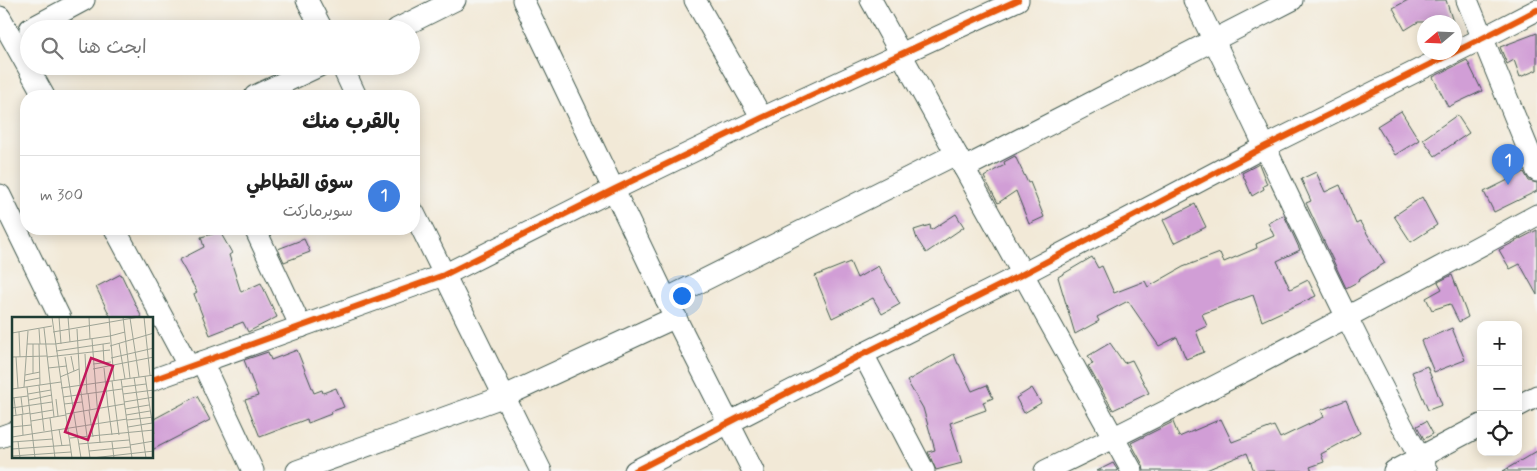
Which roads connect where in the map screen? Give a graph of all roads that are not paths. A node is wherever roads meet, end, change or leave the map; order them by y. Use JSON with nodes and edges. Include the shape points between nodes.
{"nodes":[{"id":1,"x":84,"y":0,"type":"edge"},
{"id":2,"x":307,"y":0,"type":"edge"},
{"id":3,"x":455,"y":0,"type":"edge"},
{"id":4,"x":523,"y":0,"type":"edge"},
{"id":5,"x":695,"y":0,"type":"edge"},
{"id":6,"x":871,"y":0,"type":"edge"},
{"id":7,"x":1017,"y":0,"type":"edge"},
{"id":8,"x":1194,"y":0,"type":"edge"},
{"id":9,"x":1292,"y":0,"type":"edge"},
{"id":10,"x":1467,"y":0,"type":"edge"},
{"id":11,"x":1537,"y":10,"type":"edge"},
{"id":12,"x":0,"y":18,"type":"edge"},
{"id":13,"x":46,"y":20,"type":"edge"},
{"id":14,"x":317,"y":20,"type":"edge"},
{"id":15,"x":415,"y":20,"type":"edge"},
{"id":16,"x":18,"y":35,"type":"edge"},
{"id":17,"x":1484,"y":38,"type":"junction"},
{"id":18,"x":1213,"y":40,"type":"junction"},
{"id":19,"x":901,"y":54,"type":"junction"},
{"id":20,"x":35,"y":75,"type":"edge"},
{"id":21,"x":300,"y":75,"type":"edge"},
{"id":22,"x":346,"y":75,"type":"edge"},
{"id":23,"x":41,"y":90,"type":"edge"},
{"id":24,"x":268,"y":90,"type":"edge"},
{"id":25,"x":353,"y":90,"type":"edge"},
{"id":26,"x":762,"y":118,"type":"junction"},
{"id":27,"x":1266,"y":146,"type":"junction"},
{"id":28,"x":960,"y":161,"type":"junction"},
{"id":29,"x":1537,"y":171,"type":"edge"},
{"id":30,"x":615,"y":189,"type":"junction"},
{"id":31,"x":0,"y":195,"type":"edge"},
{"id":32,"x":1537,"y":214,"type":"edge"},
{"id":33,"x":420,"y":225,"type":"edge"},
{"id":34,"x":119,"y":235,"type":"edge"},
{"id":35,"x":258,"y":235,"type":"edge"},
{"id":36,"x":1023,"y":274,"type":"junction"},
{"id":37,"x":444,"y":275,"type":"junction"},
{"id":38,"x":666,"y":299,"type":"junction"},
{"id":39,"x":60,"y":317,"type":"edge"},
{"id":40,"x":676,"y":317,"type":"junction"},
{"id":41,"x":1347,"y":318,"type":"junction"},
{"id":42,"x":301,"y":327,"type":"junction"},
{"id":43,"x":862,"y":354,"type":"junction"},
{"id":44,"x":196,"y":364,"type":"junction"},
{"id":45,"x":154,"y":379,"type":"edge"},
{"id":46,"x":505,"y":396,"type":"junction"},
{"id":47,"x":1537,"y":396,"type":"edge"},
{"id":48,"x":1522,"y":404,"type":"edge"},
{"id":49,"x":730,"y":422,"type":"junction"},
{"id":50,"x":1477,"y":428,"type":"edge"},
{"id":51,"x":12,"y":433,"type":"edge"},
{"id":52,"x":0,"y":437,"type":"edge"},
{"id":53,"x":1114,"y":438,"type":"junction"},
{"id":54,"x":1423,"y":464,"type":"edge"},
{"id":55,"x":253,"y":471,"type":"edge"},
{"id":56,"x":297,"y":471,"type":"edge"},
{"id":57,"x":541,"y":471,"type":"edge"},
{"id":58,"x":634,"y":471,"type":"edge"},
{"id":59,"x":753,"y":471,"type":"edge"},
{"id":60,"x":924,"y":471,"type":"edge"},
{"id":61,"x":1044,"y":471,"type":"edge"},
{"id":62,"x":1132,"y":471,"type":"edge"},
{"id":63,"x":1394,"y":471,"type":"edge"}],
"edges":[{"from":1,"to":13,"type":"street"},
{"from":2,"to":14,"type":"street"},
{"from":3,"to":15,"type":"street"},
{"from":4,"to":30,"type":"street"},
{"from":5,"to":26,"type":"street"},
{"from":6,"to":19,"type":"street"},
{"from":7,"to":19,"type":"street"},
{"from":8,"to":18,"type":"street"},
{"from":9,"to":18,"type":"street"},
{"from":10,"to":17,"type":"street"},
{"from":11,"to":17,"type":"street"},
{"from":12,"to":16,"type":"street"},
{"from":17,"to":27,"type":"street"},
{"from":17,"to":29,"type":"street"},
{"from":18,"to":27,"type":"street"},
{"from":18,"to":28,"type":"street"},
{"from":19,"to":26,"type":"street"},
{"from":19,"to":28,"type":"street"},
{"from":20,"to":23,"type":"street"},
{"from":21,"to":24,"type":"street"},
{"from":22,"to":25,"type":"street"},
{"from":26,"to":30,"type":"street"},
{"from":27,"to":36,"type":"street"},
{"from":27,"to":41,"type":"street"},
{"from":28,"to":36,"type":"street"},
{"from":28,"to":38,"type":"street"},
{"from":30,"to":37,"type":"street"},
{"from":30,"to":38,"type":"street"},
{"from":31,"to":39,"type":"street"},
{"from":32,"to":41,"type":"street"},
{"from":33,"to":37,"type":"street"},
{"from":34,"to":44,"type":"street"},
{"from":35,"to":42,"type":"street"},
{"from":36,"to":43,"type":"street"},
{"from":36,"to":53,"type":"street"},
{"from":37,"to":42,"type":"street"},
{"from":37,"to":46,"type":"street"},
{"from":38,"to":40,"type":"street"},
{"from":40,"to":46,"type":"street"},
{"from":40,"to":49,"type":"street"},
{"from":41,"to":53,"type":"street"},
{"from":41,"to":54,"type":"street"},
{"from":42,"to":44,"type":"street"},
{"from":43,"to":49,"type":"street"},
{"from":43,"to":60,"type":"street"},
{"from":44,"to":45,"type":"street"},
{"from":44,"to":55,"type":"street"},
{"from":46,"to":56,"type":"street"},
{"from":46,"to":57,"type":"street"},
{"from":47,"to":48,"type":"street"},
{"from":49,"to":58,"type":"street"},
{"from":49,"to":59,"type":"street"},
{"from":50,"to":54,"type":"street"},
{"from":51,"to":52,"type":"street"},
{"from":53,"to":61,"type":"street"},
{"from":53,"to":62,"type":"street"},
{"from":54,"to":63,"type":"street"}]}
